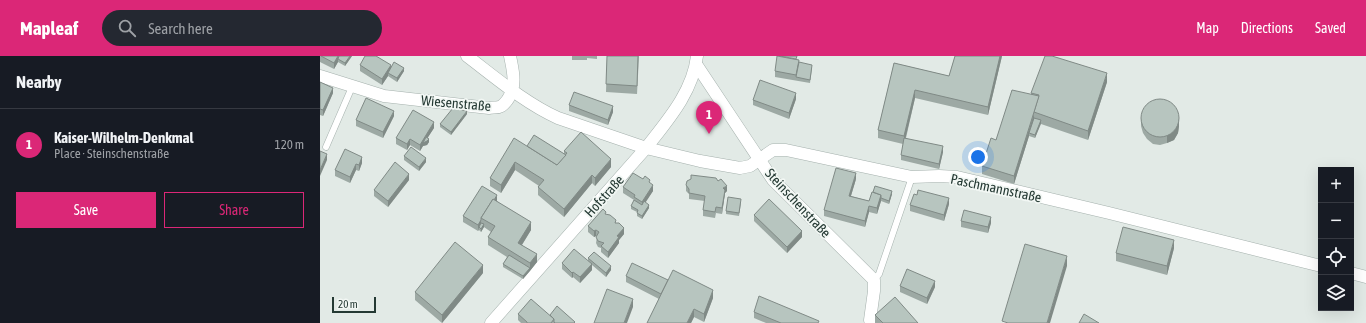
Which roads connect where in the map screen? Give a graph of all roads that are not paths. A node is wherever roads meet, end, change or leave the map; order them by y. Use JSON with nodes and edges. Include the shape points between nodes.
{"nodes":[{"id":1,"x":466,"y":56,"type":"edge"},
{"id":2,"x":510,"y":56,"type":"edge"},
{"id":3,"x":696,"y":60,"type":"edge"},
{"id":4,"x":320,"y":76,"type":"edge"},
{"id":5,"x":352,"y":87,"type":"junction"},
{"id":6,"x":512,"y":90,"type":"junction"},
{"id":7,"x":326,"y":147,"type":"dead end"},
{"id":8,"x":646,"y":148,"type":"junction"},
{"id":9,"x":759,"y":159,"type":"junction"},
{"id":10,"x":912,"y":177,"type":"junction"},
{"id":11,"x":1318,"y":265,"type":"edge"},
{"id":12,"x":1354,"y":274,"type":"edge"},
{"id":13,"x":1366,"y":277,"type":"edge"},
{"id":14,"x":874,"y":280,"type":"junction"},
{"id":15,"x":491,"y":323,"type":"edge"},
{"id":16,"x":871,"y":323,"type":"edge"}],
"edges":[{"from":1,"to":6,"type":"street"},
{"from":2,"to":6,"type":"street","via":[[514,77]]},
{"from":3,"to":8,"type":"street","name":"Hofstraße","via":[[691,79],[680,102]]},
{"from":3,"to":9,"type":"street"},
{"from":4,"to":5,"type":"street","name":"Wiesenstraße"},
{"from":5,"to":6,"type":"street","name":"Wiesenstraße","via":[[384,96],[489,108],[503,105]]},
{"from":5,"to":7,"type":"lane"},
{"from":6,"to":8,"type":"street","via":[[558,118]]},
{"from":8,"to":9,"type":"street","name":"Steinschenstraße","via":[[740,168],[750,166]]},
{"from":8,"to":15,"type":"street","name":"Hofstraße"},
{"from":9,"to":10,"type":"street","name":"Paschmannstraße","via":[[773,150],[786,150]]},
{"from":9,"to":14,"type":"street","name":"Steinschenstraße","via":[[774,180]]},
{"from":10,"to":11,"type":"street","name":"Paschmannstraße","via":[[957,177]]},
{"from":10,"to":14,"type":"lane","via":[[879,274]]},
{"from":12,"to":13,"type":"street"},
{"from":14,"to":16,"type":"street"}]}
